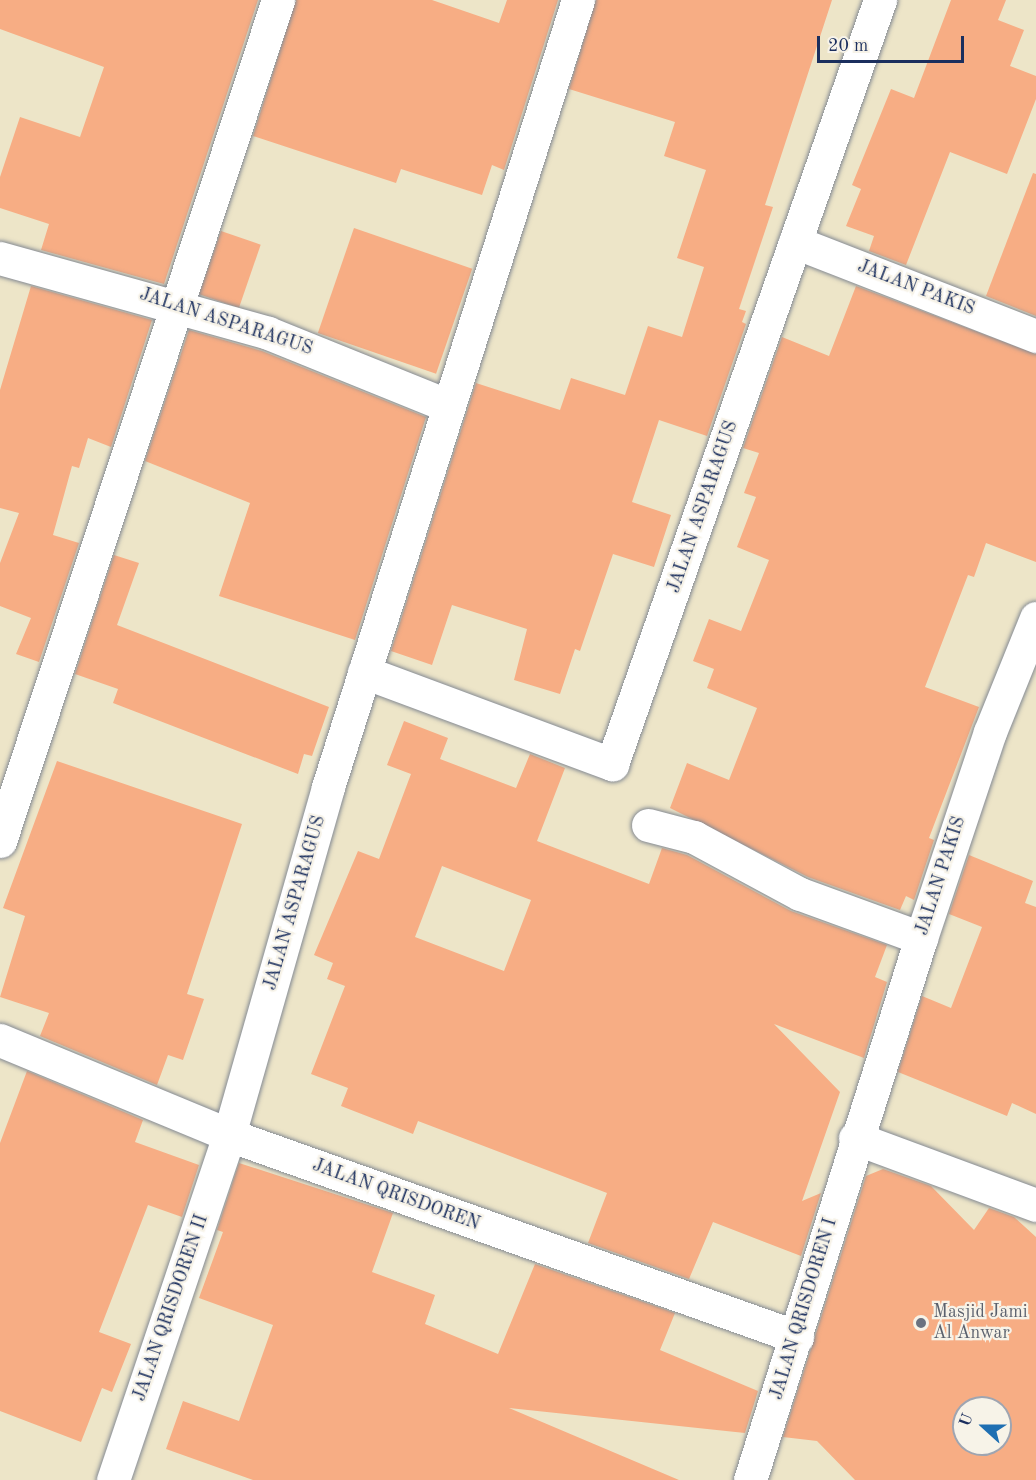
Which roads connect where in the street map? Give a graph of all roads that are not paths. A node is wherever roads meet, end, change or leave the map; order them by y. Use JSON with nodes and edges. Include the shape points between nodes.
{"nodes":[{"id":1,"x":278,"y":0,"type":"edge"},
{"id":2,"x":578,"y":0,"type":"edge"},
{"id":3,"x":880,"y":0,"type":"edge"},
{"id":4,"x":795,"y":242,"type":"junction"},
{"id":5,"x":0,"y":258,"type":"edge"},
{"id":6,"x":173,"y":304,"type":"junction"},
{"id":7,"x":1036,"y":336,"type":"edge"},
{"id":8,"x":446,"y":405,"type":"junction"},
{"id":9,"x":1036,"y":618,"type":"edge"},
{"id":10,"x":364,"y":672,"type":"junction"},
{"id":11,"x":648,"y":825,"type":"dead end"},
{"id":12,"x":0,"y":841,"type":"edge"},
{"id":13,"x":921,"y":938,"type":"junction"},
{"id":14,"x":0,"y":1040,"type":"edge"},
{"id":15,"x":229,"y":1135,"type":"junction"},
{"id":16,"x":855,"y":1138,"type":"junction"},
{"id":17,"x":1036,"y":1205,"type":"edge"},
{"id":18,"x":797,"y":1337,"type":"junction"},
{"id":19,"x":112,"y":1480,"type":"edge"},
{"id":20,"x":750,"y":1480,"type":"edge"}],
"edges":[{"from":1,"to":6,"type":"street"},
{"from":2,"to":8,"type":"street","name":"JALAN ASPARAGUS"},
{"from":3,"to":4,"type":"street","name":"JALAN ASPARAGUS"},
{"from":4,"to":7,"type":"street","name":"JALAN PAKIS"},
{"from":4,"to":10,"type":"street","name":"JALAN ASPARAGUS","via":[[612,764]]},
{"from":5,"to":6,"type":"street","name":"JALAN ASPARAGUS"},
{"from":6,"to":8,"type":"street","name":"JALAN ASPARAGUS","via":[[268,333]]},
{"from":6,"to":12,"type":"street"},
{"from":8,"to":10,"type":"street","name":"JALAN ASPARAGUS"},
{"from":9,"to":13,"type":"street","name":"JALAN PAKIS","via":[[990,732]]},
{"from":10,"to":15,"type":"street","name":"JALAN ASPARAGUS"},
{"from":11,"to":13,"type":"street","via":[[694,837],[800,894]]},
{"from":13,"to":16,"type":"street","name":"JALAN PAKIS"},
{"from":14,"to":15,"type":"street","name":"JALAN QRISDOREN"},
{"from":15,"to":18,"type":"street","name":"JALAN QRISDOREN"},
{"from":15,"to":19,"type":"street","name":"JALAN QRISDOREN II"},
{"from":16,"to":17,"type":"street"},
{"from":16,"to":18,"type":"street","name":"JALAN QRISDOREN I"},
{"from":18,"to":20,"type":"street","name":"JALAN QRISDOREN I"}]}
